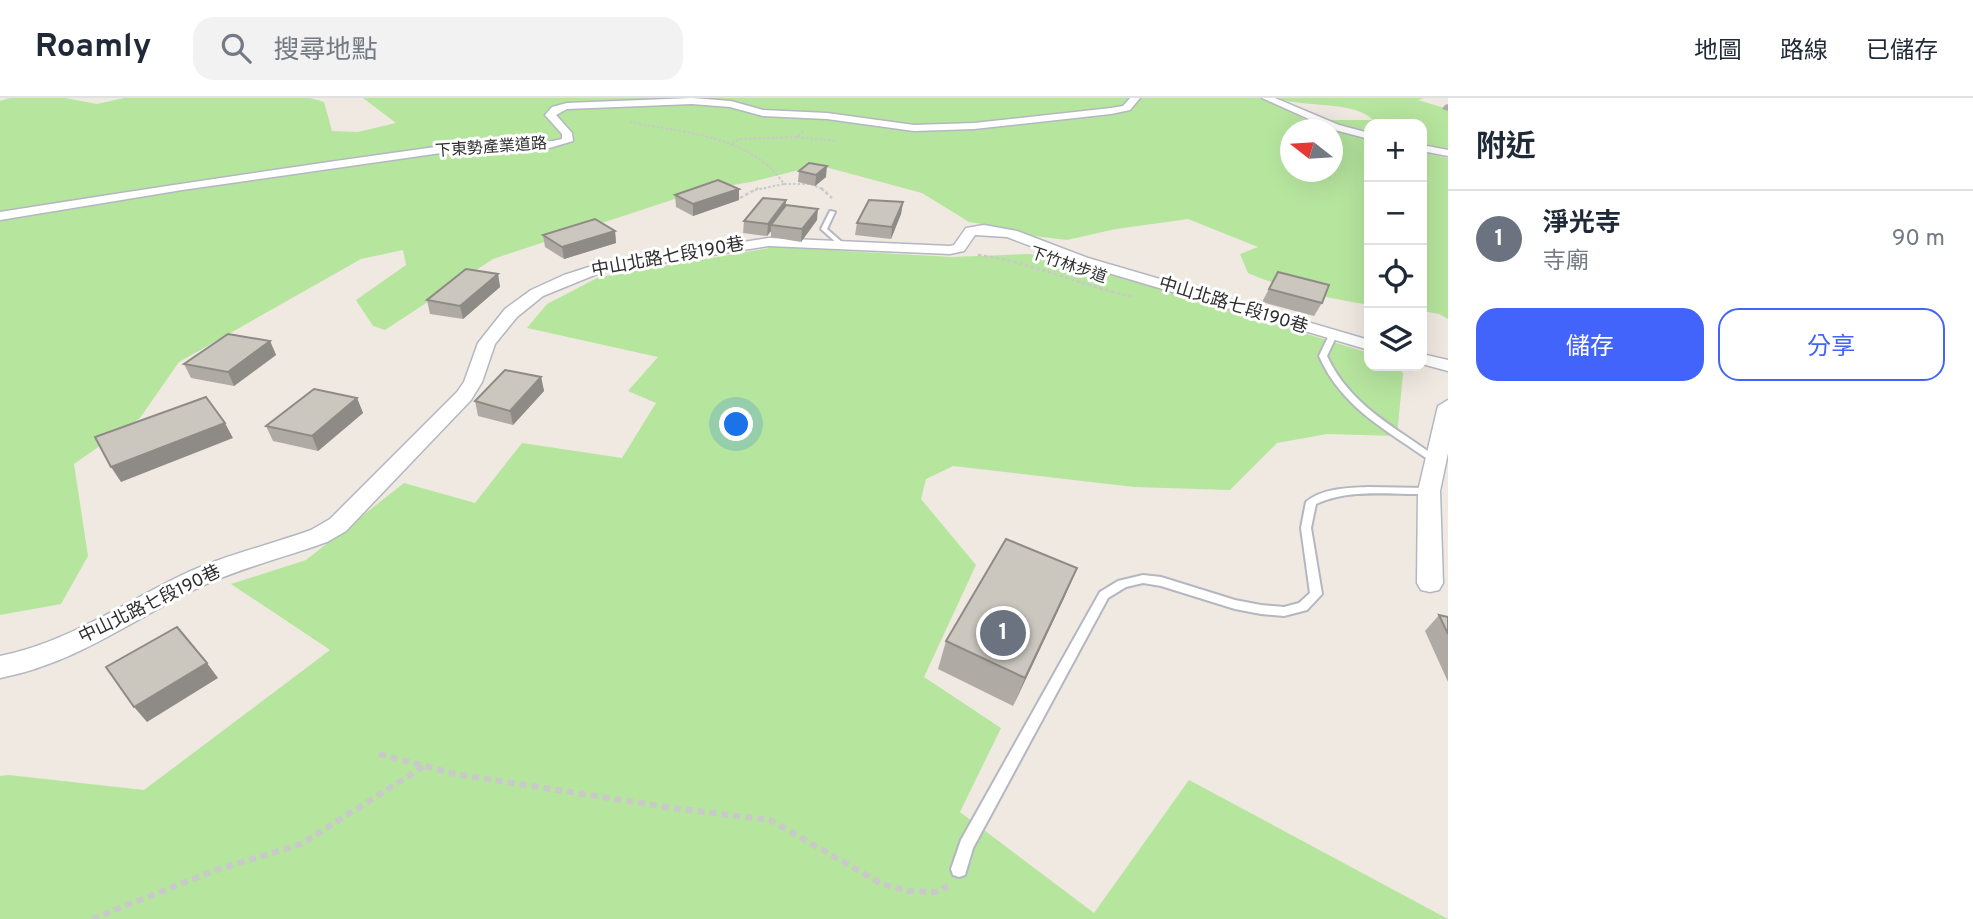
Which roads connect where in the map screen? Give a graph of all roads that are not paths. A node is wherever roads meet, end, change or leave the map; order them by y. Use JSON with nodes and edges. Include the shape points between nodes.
{"nodes":[{"id":1,"x":1135,"y":98,"type":"edge"},
{"id":2,"x":1267,"y":98,"type":"edge"},
{"id":3,"x":1364,"y":135,"type":"edge"},
{"id":4,"x":1427,"y":149,"type":"edge"},
{"id":5,"x":1448,"y":153,"type":"edge"},
{"id":6,"x":832,"y":212,"type":"road end"},
{"id":7,"x":0,"y":216,"type":"edge"},
{"id":8,"x":841,"y":244,"type":"junction"},
{"id":9,"x":1333,"y":335,"type":"junction"},
{"id":10,"x":1364,"y":344,"type":"edge"},
{"id":11,"x":1427,"y":360,"type":"edge"},
{"id":12,"x":1448,"y":366,"type":"edge"},
{"id":13,"x":1448,"y":406,"type":"edge"},
{"id":14,"x":1436,"y":461,"type":"junction"},
{"id":15,"x":1429,"y":491,"type":"junction"},
{"id":16,"x":1430,"y":583,"type":"dead end"},
{"id":17,"x":0,"y":667,"type":"edge"},
{"id":18,"x":959,"y":869,"type":"road end"}],
"edges":[{"from":1,"to":7,"type":"street","name":"下東勢產業道路","via":[[1126,107],[1111,111],[948,128],[763,113],[731,104],[568,106],[550,115],[567,133],[567,141],[546,146],[455,148]]},
{"from":2,"to":3,"type":"street"},
{"from":4,"to":5,"type":"street"},
{"from":6,"to":8,"type":"lane","via":[[824,229]]},
{"from":8,"to":9,"type":"street","name":"中山北路七段190巷","via":[[950,250],[959,248],[971,231],[991,229],[1069,257]]},
{"from":8,"to":17,"type":"street","name":"中山北路七段190巷","via":[[750,244],[600,268],[537,293],[511,313],[487,344],[464,396],[338,525],[319,537],[192,581],[83,639]]},
{"from":9,"to":10,"type":"street","name":"中山北路七段190巷"},
{"from":9,"to":14,"type":"lane","via":[[1324,356],[1337,382],[1367,412]]},
{"from":11,"to":12,"type":"street"},
{"from":13,"to":14,"type":"street"},
{"from":14,"to":15,"type":"street"},
{"from":15,"to":16,"type":"street"},
{"from":15,"to":18,"type":"lane","via":[[1340,493],[1311,502],[1306,528],[1315,594],[1311,603],[1301,608],[1277,612],[1239,605],[1151,579],[1115,585],[1104,595],[973,833]]}]}
